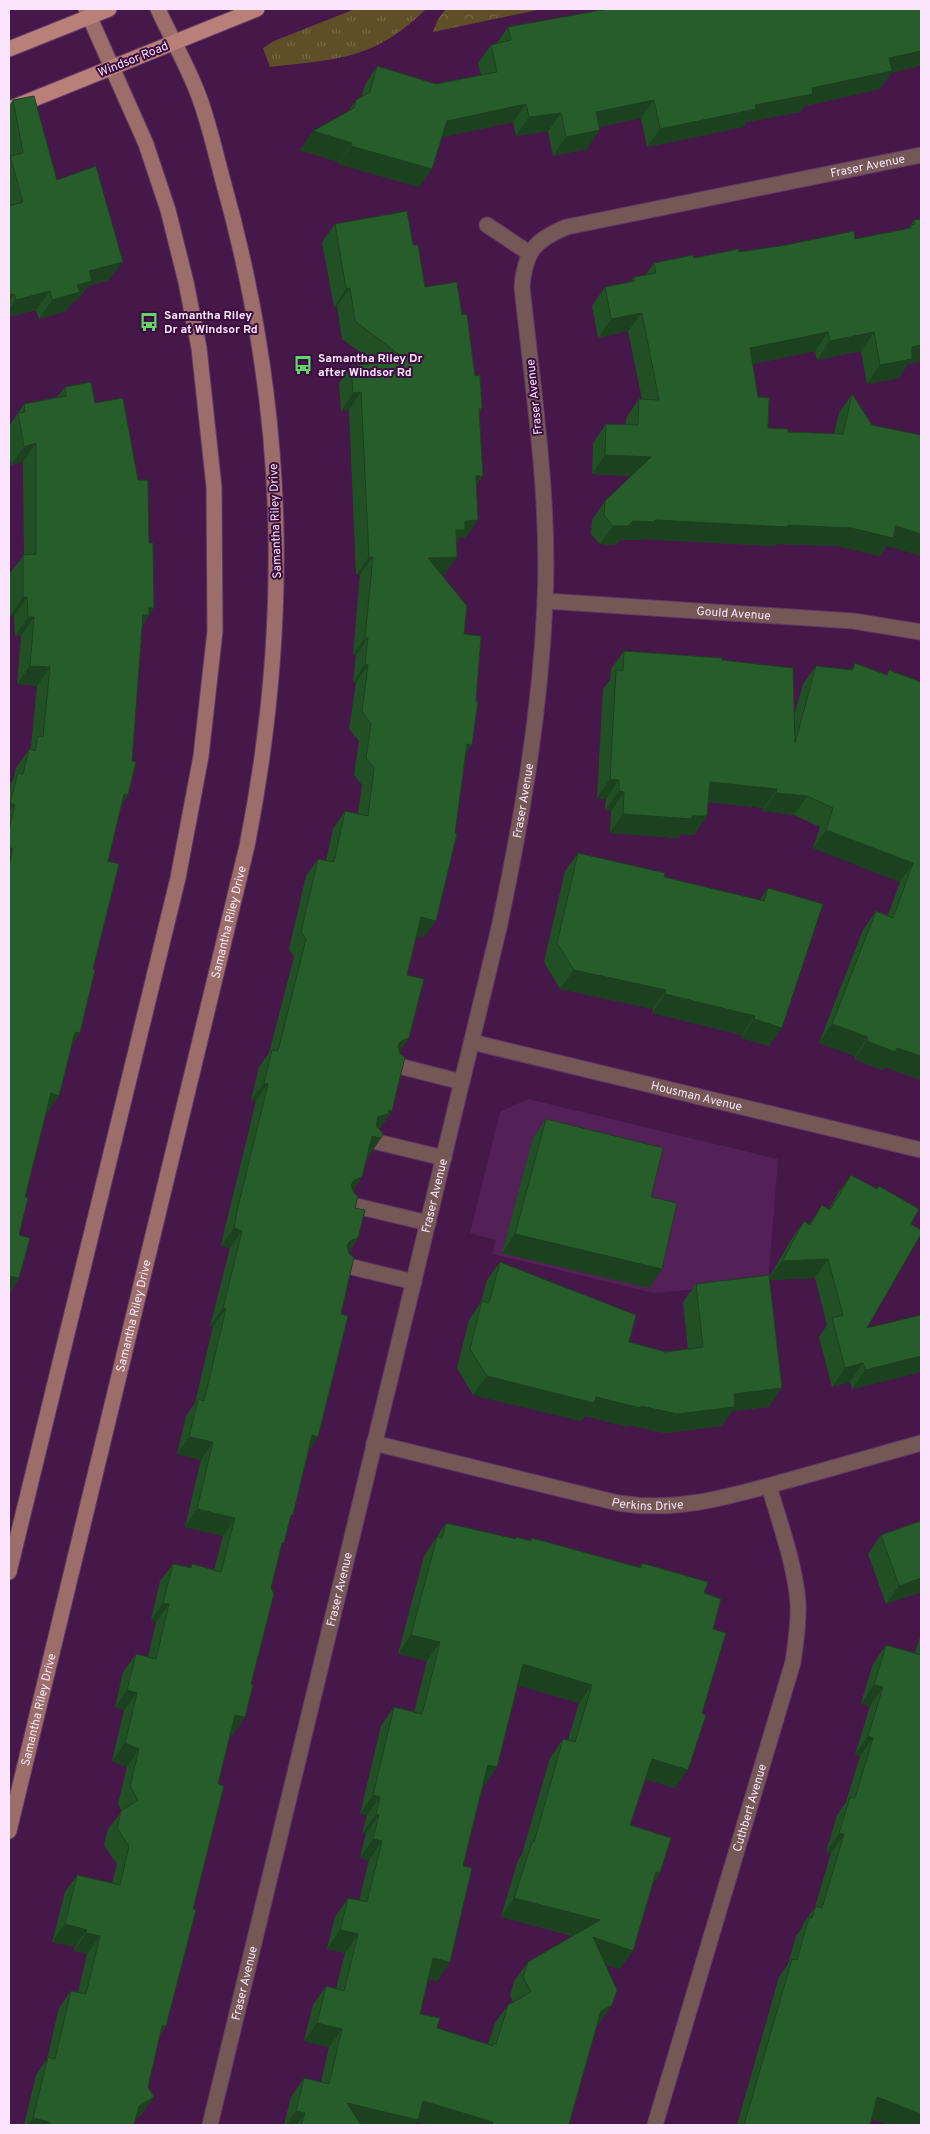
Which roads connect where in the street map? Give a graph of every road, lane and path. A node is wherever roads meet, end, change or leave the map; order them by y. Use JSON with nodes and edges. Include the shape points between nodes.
{"nodes":[{"id":1,"x":109,"y":9,"type":"edge"},
{"id":2,"x":158,"y":9,"type":"edge"},
{"id":3,"x":257,"y":9,"type":"edge"},
{"id":4,"x":88,"y":13,"type":"edge"},
{"id":5,"x":173,"y":43,"type":"junction"},
{"id":6,"x":9,"y":49,"type":"edge"},
{"id":7,"x":112,"y":68,"type":"junction"},
{"id":8,"x":9,"y":109,"type":"edge"},
{"id":9,"x":921,"y":155,"type":"edge"},
{"id":10,"x":488,"y":225,"type":"dead end"},
{"id":11,"x":529,"y":253,"type":"junction"},
{"id":12,"x":545,"y":602,"type":"junction"},
{"id":13,"x":921,"y":632,"type":"edge"},
{"id":14,"x":472,"y":1042,"type":"junction"},
{"id":15,"x":395,"y":1065,"type":"edge"},
{"id":16,"x":462,"y":1082,"type":"junction"},
{"id":17,"x":373,"y":1141,"type":"edge"},
{"id":18,"x":921,"y":1150,"type":"edge"},
{"id":19,"x":444,"y":1158,"type":"junction"},
{"id":20,"x":348,"y":1204,"type":"edge"},
{"id":21,"x":428,"y":1222,"type":"junction"},
{"id":22,"x":344,"y":1266,"type":"edge"},
{"id":23,"x":414,"y":1282,"type":"junction"},
{"id":24,"x":374,"y":1443,"type":"junction"},
{"id":25,"x":921,"y":1443,"type":"edge"},
{"id":26,"x":769,"y":1486,"type":"junction"},
{"id":27,"x":9,"y":1572,"type":"edge"},
{"id":28,"x":9,"y":1831,"type":"edge"},
{"id":29,"x":210,"y":2125,"type":"edge"},
{"id":30,"x":655,"y":2125,"type":"edge"}],
"edges":[{"from":1,"to":4,"type":"main road"},
{"from":2,"to":5,"type":"main road","name":"Samantha Riley Drive"},
{"from":3,"to":5,"type":"main road","name":"Windsor Road"},
{"from":4,"to":6,"type":"main road"},
{"from":4,"to":7,"type":"main road"},
{"from":5,"to":7,"type":"main road","name":"Windsor Road"},
{"from":5,"to":28,"type":"main road","name":"Samantha Riley Drive","via":[[201,102],[232,215],[260,340],[274,467],[277,532],[274,661],[262,764],[247,846]]},
{"from":7,"to":8,"type":"main road","name":"Windsor Road"},
{"from":7,"to":27,"type":"main road","via":[[146,144],[168,210],[199,348],[214,487],[215,631],[201,756],[178,878]]},
{"from":9,"to":11,"type":"street","name":"Fraser Avenue","via":[[567,227],[545,235]]},
{"from":10,"to":11,"type":"street"},
{"from":11,"to":12,"type":"street","name":"Fraser Avenue","via":[[523,267],[522,287],[542,471]]},
{"from":12,"to":13,"type":"street","name":"Gould Avenue","via":[[852,621]]},
{"from":12,"to":14,"type":"street","name":"Fraser Avenue","via":[[537,704],[522,817],[500,928]]},
{"from":14,"to":16,"type":"street","name":"Fraser Avenue"},
{"from":14,"to":18,"type":"street","name":"Housman Avenue"},
{"from":15,"to":16,"type":"street"},
{"from":16,"to":19,"type":"street","name":"Fraser Avenue"},
{"from":17,"to":19,"type":"street"},
{"from":19,"to":21,"type":"street","name":"Fraser Avenue"},
{"from":20,"to":21,"type":"street"},
{"from":21,"to":23,"type":"street","name":"Fraser Avenue"},
{"from":22,"to":23,"type":"street"},
{"from":23,"to":24,"type":"street","name":"Fraser Avenue"},
{"from":24,"to":26,"type":"street","name":"Perkins Drive","via":[[643,1507],[690,1505]]},
{"from":24,"to":29,"type":"street","name":"Fraser Avenue"},
{"from":25,"to":26,"type":"street","name":"Perkins Drive"},
{"from":26,"to":30,"type":"street","name":"Cuthbert Avenue","via":[[798,1602],[793,1662]]}]}
